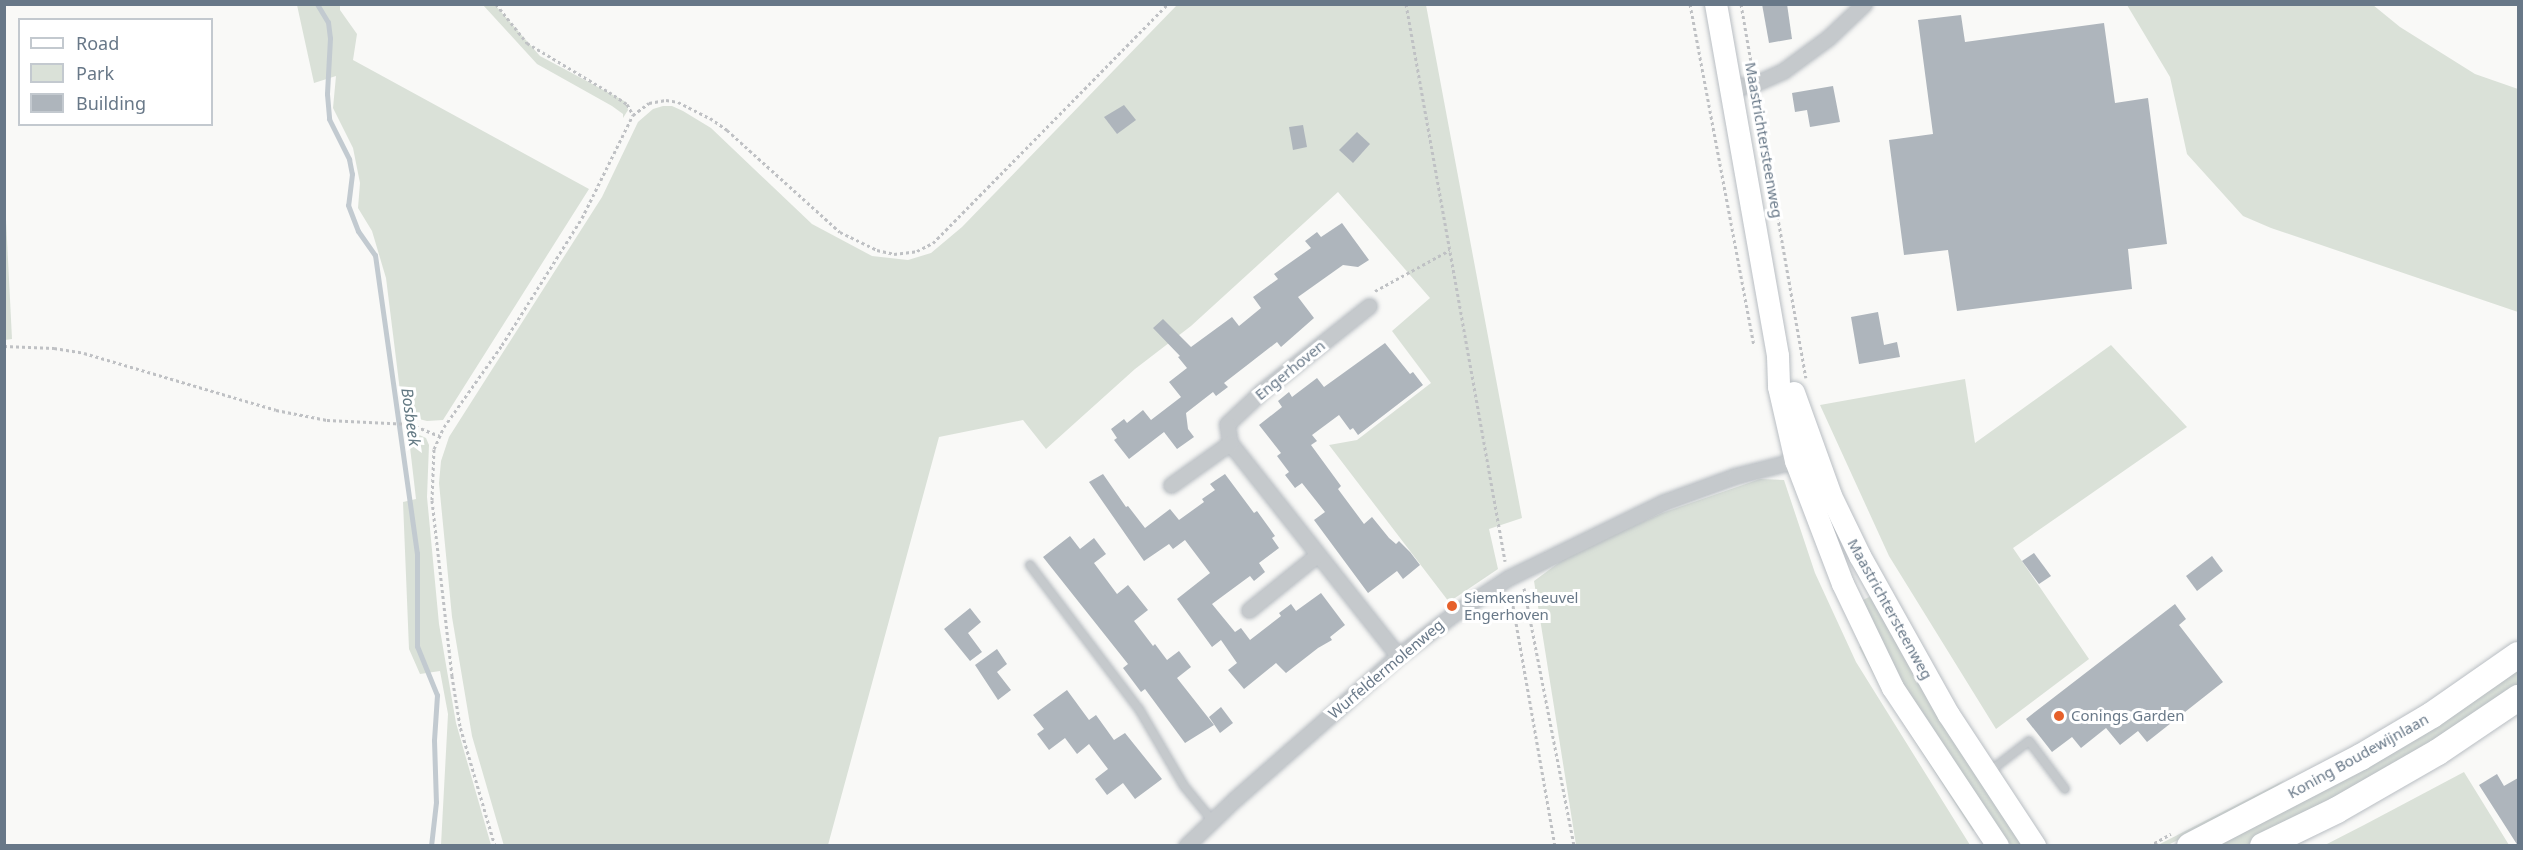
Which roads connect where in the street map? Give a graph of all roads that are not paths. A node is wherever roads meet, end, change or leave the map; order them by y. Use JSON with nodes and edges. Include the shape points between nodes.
{"nodes":[{"id":1,"x":1716,"y":4,"type":"edge"},
{"id":2,"x":1864,"y":4,"type":"edge"},
{"id":3,"x":1731,"y":88,"type":"junction"},
{"id":4,"x":1369,"y":306,"type":"road end"},
{"id":5,"x":1230,"y":443,"type":"junction"},
{"id":6,"x":1805,"y":458,"type":"junction"},
{"id":7,"x":1172,"y":485,"type":"dead end"},
{"id":8,"x":1317,"y":555,"type":"junction"},
{"id":9,"x":1030,"y":565,"type":"dead end"},
{"id":10,"x":1867,"y":570,"type":"junction"},
{"id":11,"x":1843,"y":584,"type":"junction"},
{"id":12,"x":1250,"y":610,"type":"dead end"},
{"id":13,"x":2518,"y":655,"type":"edge"},
{"id":14,"x":1398,"y":656,"type":"junction"},
{"id":15,"x":2518,"y":698,"type":"edge"},
{"id":16,"x":1986,"y":774,"type":"junction"},
{"id":17,"x":2065,"y":789,"type":"dead end"},
{"id":18,"x":2337,"y":810,"type":"junction"},
{"id":19,"x":1212,"y":820,"type":"junction"},
{"id":20,"x":1186,"y":846,"type":"edge"},
{"id":21,"x":1998,"y":846,"type":"edge"},
{"id":22,"x":2035,"y":846,"type":"edge"},
{"id":23,"x":2190,"y":846,"type":"edge"},
{"id":24,"x":2263,"y":846,"type":"edge"},
{"id":25,"x":2281,"y":846,"type":"edge"}],
"edges":[{"from":1,"to":3,"type":"main road","name":"Maastrichtersteenweg"},
{"from":2,"to":3,"type":"street","via":[[1828,38],[1783,71],[1754,84]]},
{"from":3,"to":6,"type":"main road","name":"Maastrichtersteenweg","via":[[1778,356],[1779,387]]},
{"from":4,"to":5,"type":"street","name":"Engerhoven","via":[[1227,424]]},
{"from":5,"to":7,"type":"street"},
{"from":5,"to":8,"type":"street"},
{"from":6,"to":10,"type":"main road","name":"Maastrichtersteenweg","via":[[1831,496]]},
{"from":6,"to":11,"type":"main road","name":"Maastrichtersteenweg"},
{"from":6,"to":14,"type":"street","name":"Wurfeldermolenweg","via":[[1735,476],[1664,502],[1515,574]]},
{"from":8,"to":12,"type":"street"},
{"from":8,"to":14,"type":"street"},
{"from":9,"to":19,"type":"lane","via":[[1139,709],[1184,786]]},
{"from":10,"to":11,"type":"street"},
{"from":10,"to":16,"type":"main road","name":"Maastrichtersteenweg"},
{"from":11,"to":21,"type":"main road","name":"Maastrichtersteenweg","via":[[1893,688]]},
{"from":13,"to":23,"type":"main road","name":"Koning Boudewijnlaan","via":[[2432,715],[2371,751]]},
{"from":14,"to":19,"type":"street","name":"Wurfeldermolenweg"},
{"from":15,"to":18,"type":"main road","via":[[2438,752]]},
{"from":16,"to":17,"type":"lane","via":[[2029,741]]},
{"from":16,"to":22,"type":"main road","name":"Maastrichtersteenweg"},
{"from":18,"to":24,"type":"main road"},
{"from":18,"to":25,"type":"main road"},
{"from":19,"to":20,"type":"street","name":"Wurfeldermolenweg"}]}
